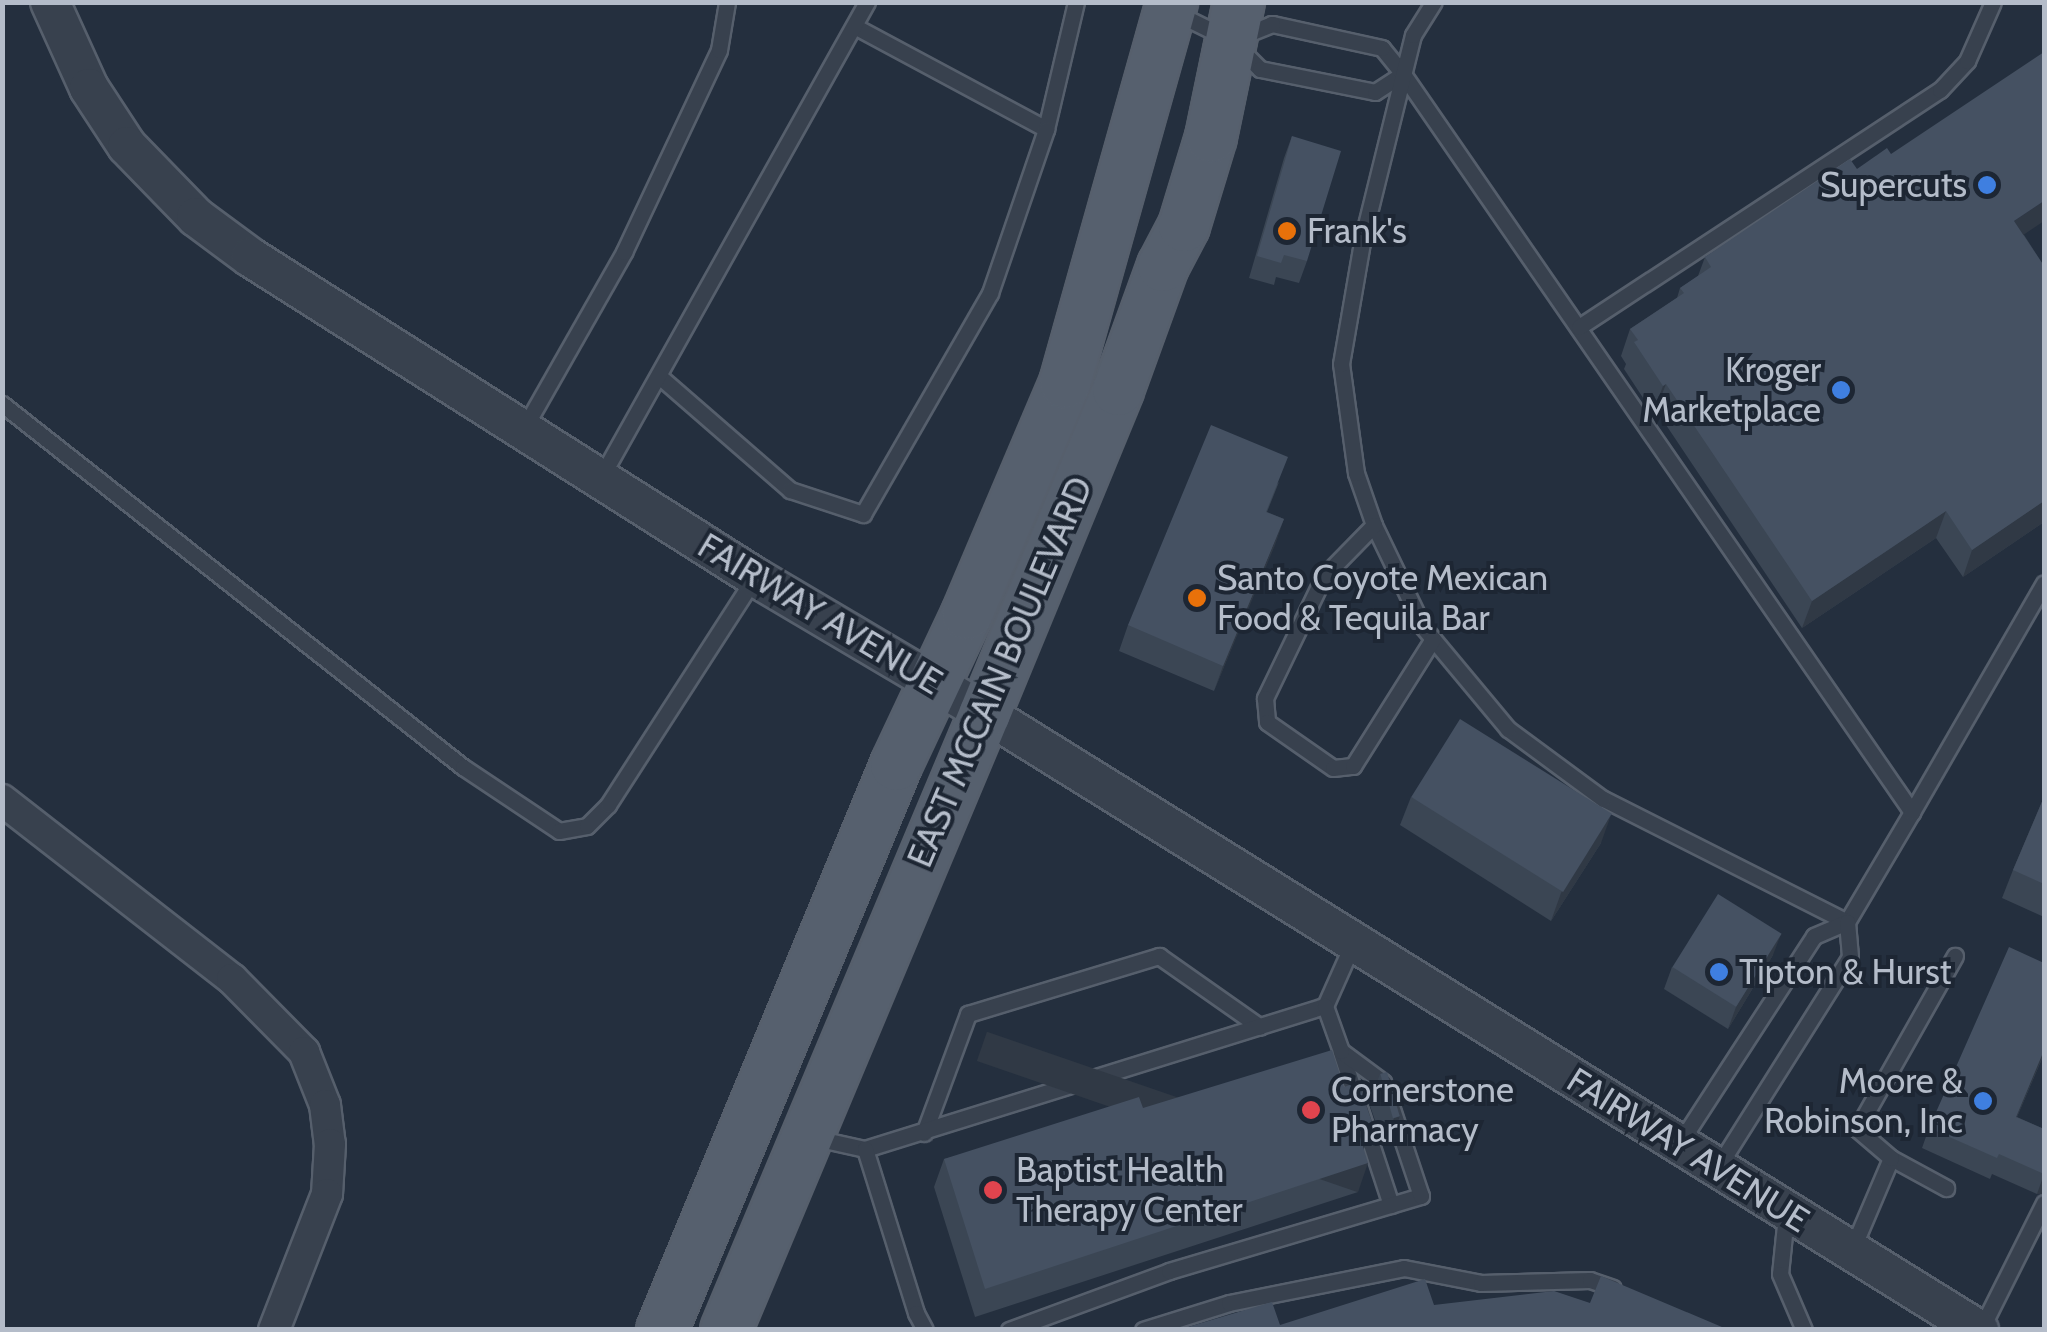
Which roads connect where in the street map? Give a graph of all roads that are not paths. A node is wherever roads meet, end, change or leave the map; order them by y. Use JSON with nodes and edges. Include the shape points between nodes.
{"nodes":[{"id":1,"x":50,"y":2,"type":"edge"},
{"id":2,"x":727,"y":2,"type":"edge"},
{"id":3,"x":867,"y":2,"type":"edge"},
{"id":4,"x":1076,"y":2,"type":"edge"},
{"id":5,"x":1434,"y":2,"type":"edge"},
{"id":6,"x":1993,"y":2,"type":"edge"},
{"id":7,"x":1165,"y":5,"type":"edge"},
{"id":8,"x":1235,"y":21,"type":"edge"},
{"id":9,"x":856,"y":27,"type":"junction"},
{"id":10,"x":1403,"y":74,"type":"junction"},
{"id":11,"x":1046,"y":129,"type":"junction"},
{"id":12,"x":1578,"y":327,"type":"junction"},
{"id":13,"x":658,"y":376,"type":"junction"},
{"id":14,"x":2,"y":404,"type":"edge"},
{"id":15,"x":522,"y":430,"type":"junction"},
{"id":16,"x":600,"y":479,"type":"junction"},
{"id":17,"x":1374,"y":525,"type":"junction"},
{"id":18,"x":755,"y":577,"type":"junction"},
{"id":19,"x":2044,"y":583,"type":"edge"},
{"id":20,"x":1432,"y":640,"type":"junction"},
{"id":21,"x":934,"y":682,"type":"junction"},
{"id":22,"x":985,"y":713,"type":"junction"},
{"id":23,"x":2,"y":800,"type":"edge"},
{"id":24,"x":1912,"y":812,"type":"junction"},
{"id":25,"x":1848,"y":922,"type":"junction"},
{"id":26,"x":1354,"y":942,"type":"junction"},
{"id":27,"x":1954,"y":956,"type":"dead end"},
{"id":28,"x":1325,"y":1006,"type":"junction"},
{"id":29,"x":1260,"y":1027,"type":"junction"},
{"id":30,"x":1341,"y":1051,"type":"junction"},
{"id":31,"x":924,"y":1133,"type":"junction"},
{"id":32,"x":806,"y":1136,"type":"junction"},
{"id":33,"x":1679,"y":1144,"type":"junction"},
{"id":34,"x":866,"y":1150,"type":"junction"},
{"id":35,"x":1891,"y":1158,"type":"junction"},
{"id":36,"x":1717,"y":1168,"type":"junction"},
{"id":37,"x":1946,"y":1188,"type":"dead end"},
{"id":38,"x":2044,"y":1203,"type":"edge"},
{"id":39,"x":1392,"y":1205,"type":"junction"},
{"id":40,"x":1786,"y":1211,"type":"junction"},
{"id":41,"x":1851,"y":1252,"type":"junction"},
{"id":42,"x":1622,"y":1291,"type":"edge"},
{"id":43,"x":1961,"y":1324,"type":"edge"},
{"id":44,"x":274,"y":1330,"type":"edge"},
{"id":45,"x":662,"y":1330,"type":"edge"},
{"id":46,"x":726,"y":1330,"type":"edge"},
{"id":47,"x":926,"y":1330,"type":"edge"},
{"id":48,"x":1009,"y":1330,"type":"edge"},
{"id":49,"x":1143,"y":1330,"type":"edge"},
{"id":50,"x":1804,"y":1330,"type":"edge"}],
"edges":[{"from":1,"to":15,"type":"street","name":"FAIRWAY AVENUE","via":[[89,88],[128,146],[196,216]]},
{"from":2,"to":15,"type":"lane","via":[[719,50],[624,252]]},
{"from":3,"to":9,"type":"lane"},
{"from":4,"to":11,"type":"lane"},
{"from":5,"to":10,"type":"lane","via":[[1413,35]]},
{"from":6,"to":12,"type":"lane","via":[[1968,61],[1940,90]]},
{"from":7,"to":8,"type":"lane"},
{"from":7,"to":21,"type":"main road","name":"EAST MCCAIN BOULEVARD","via":[[1065,383]]},
{"from":8,"to":10,"type":"lane","via":[[1382,48]]},
{"from":8,"to":10,"type":"lane","via":[[1260,70],[1375,92]]},
{"from":8,"to":22,"type":"main road","name":"EAST MCCAIN BOULEVARD","via":[[1184,226]]},
{"from":9,"to":11,"type":"lane"},
{"from":9,"to":13,"type":"lane"},
{"from":10,"to":12,"type":"lane"},
{"from":10,"to":17,"type":"lane","via":[[1363,236],[1341,364],[1356,473]]},
{"from":11,"to":13,"type":"lane","via":[[990,293],[863,514],[790,490]]},
{"from":12,"to":24,"type":"lane"},
{"from":13,"to":16,"type":"lane"},
{"from":14,"to":18,"type":"lane","via":[[463,767],[558,830],[587,826],[608,806]]},
{"from":15,"to":16,"type":"street","name":"FAIRWAY AVENUE"},
{"from":16,"to":18,"type":"street","name":"FAIRWAY AVENUE"},
{"from":17,"to":20,"type":"lane"},
{"from":17,"to":20,"type":"lane","via":[[1324,576],[1265,698],[1266,722],[1333,768],[1352,766]]},
{"from":18,"to":21,"type":"street","name":"FAIRWAY AVENUE"},
{"from":19,"to":24,"type":"lane"},
{"from":20,"to":25,"type":"lane","via":[[1508,729],[1603,799]]},
{"from":21,"to":22,"type":"street","name":"FAIRWAY AVENUE"},
{"from":21,"to":45,"type":"main road","name":"EAST MCCAIN BOULEVARD"},
{"from":22,"to":26,"type":"street","name":"FAIRWAY AVENUE"},
{"from":22,"to":32,"type":"main road","name":"EAST MCCAIN BOULEVARD"},
{"from":23,"to":44,"type":"street","via":[[232,978],[304,1052],[325,1106],[327,1194]]},
{"from":24,"to":25,"type":"lane"},
{"from":25,"to":33,"type":"lane","via":[[1814,936]]},
{"from":25,"to":36,"type":"lane","via":[[1850,957]]},
{"from":26,"to":28,"type":"lane"},
{"from":26,"to":33,"type":"street","name":"FAIRWAY AVENUE"},
{"from":27,"to":35,"type":"lane","via":[[1857,1128]]},
{"from":28,"to":29,"type":"lane"},
{"from":28,"to":30,"type":"lane"},
{"from":29,"to":31,"type":"lane"},
{"from":29,"to":31,"type":"lane","via":[[1159,956],[968,1014]]},
{"from":30,"to":39,"type":"lane"},
{"from":30,"to":39,"type":"lane","via":[[1383,1082],[1389,1098],[1421,1196]]},
{"from":31,"to":34,"type":"lane"},
{"from":32,"to":34,"type":"lane"},
{"from":32,"to":46,"type":"main road","name":"EAST MCCAIN BOULEVARD"},
{"from":33,"to":36,"type":"street","name":"FAIRWAY AVENUE"},
{"from":34,"to":47,"type":"lane"},
{"from":35,"to":37,"type":"lane"},
{"from":35,"to":41,"type":"lane"},
{"from":36,"to":40,"type":"street","name":"FAIRWAY AVENUE"},
{"from":38,"to":43,"type":"lane"},
{"from":39,"to":48,"type":"lane","via":[[1169,1270]]},
{"from":40,"to":41,"type":"street","name":"FAIRWAY AVENUE"},
{"from":40,"to":50,"type":"lane","via":[[1780,1274]]},
{"from":41,"to":43,"type":"street","name":"FAIRWAY AVENUE"},
{"from":42,"to":49,"type":"lane","via":[[1590,1280],[1481,1284],[1404,1268],[1229,1303]]}]}
